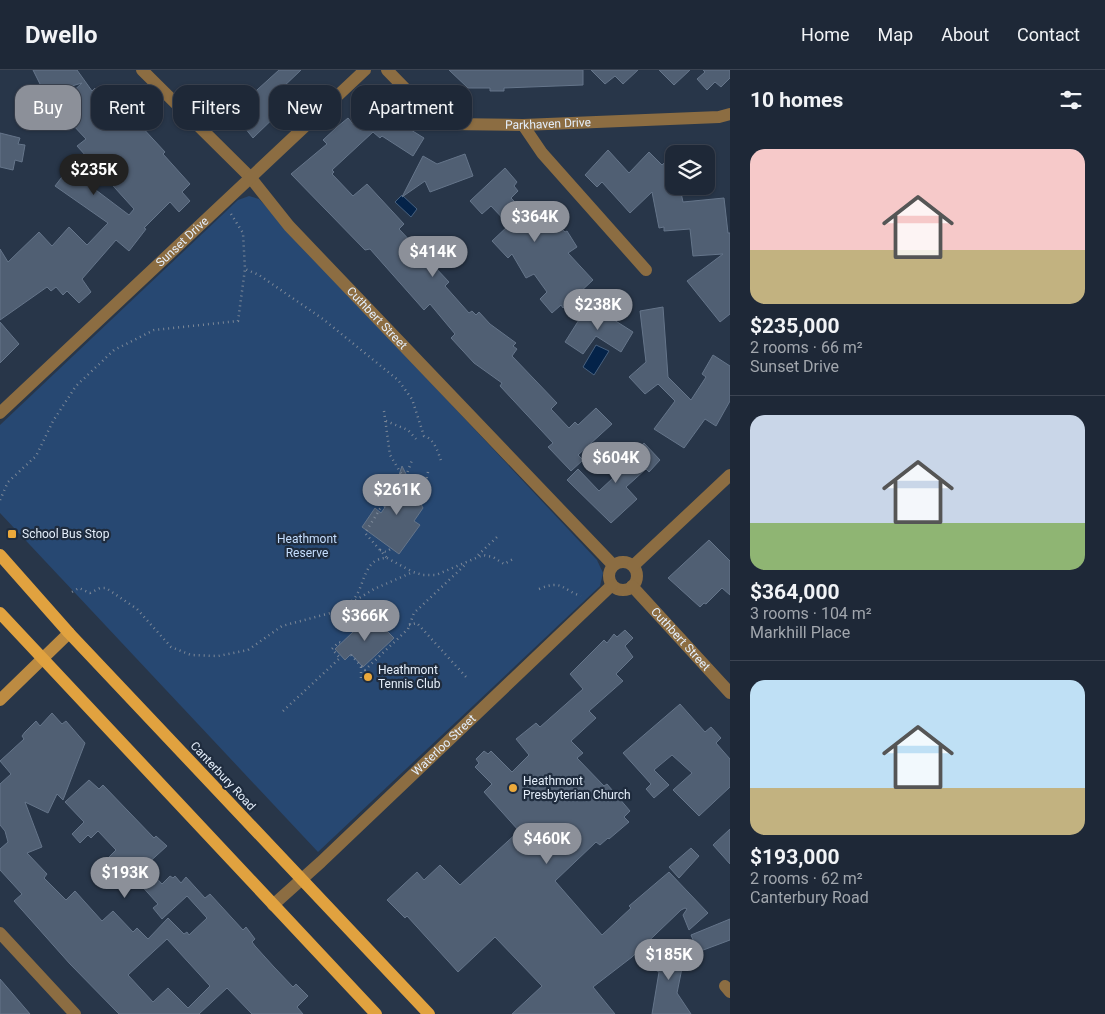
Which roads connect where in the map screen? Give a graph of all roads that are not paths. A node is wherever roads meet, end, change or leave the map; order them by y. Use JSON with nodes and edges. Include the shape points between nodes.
{"nodes":[{"id":1,"x":142,"y":70,"type":"edge"},
{"id":2,"x":365,"y":70,"type":"edge"},
{"id":3,"x":387,"y":70,"type":"edge"},
{"id":4,"x":730,"y":114,"type":"edge"},
{"id":5,"x":523,"y":125,"type":"junction"},
{"id":6,"x":250,"y":178,"type":"junction"},
{"id":7,"x":646,"y":270,"type":"dead end"},
{"id":8,"x":0,"y":413,"type":"edge"},
{"id":9,"x":730,"y":474,"type":"edge"},
{"id":10,"x":0,"y":555,"type":"edge"},
{"id":11,"x":614,"y":565,"type":"junction"},
{"id":12,"x":633,"y":566,"type":"junction"},
{"id":13,"x":612,"y":584,"type":"junction"},
{"id":14,"x":632,"y":586,"type":"junction"},
{"id":15,"x":0,"y":613,"type":"edge"},
{"id":16,"x":69,"y":633,"type":"junction"},
{"id":17,"x":43,"y":659,"type":"junction"},
{"id":18,"x":730,"y":693,"type":"edge"},
{"id":19,"x":0,"y":700,"type":"edge"},
{"id":20,"x":301,"y":879,"type":"junction"},
{"id":21,"x":273,"y":905,"type":"junction"},
{"id":22,"x":0,"y":933,"type":"edge"},
{"id":23,"x":75,"y":1014,"type":"edge"},
{"id":24,"x":376,"y":1014,"type":"edge"},
{"id":25,"x":429,"y":1014,"type":"edge"}],
"edges":[{"from":1,"to":6,"type":"street","name":"Cuthbert Street"},
{"from":2,"to":6,"type":"street","name":"Sunset Drive"},
{"from":3,"to":5,"type":"street","name":"Parkhaven Drive","via":[[426,110],[448,124]]},
{"from":4,"to":5,"type":"street","name":"Parkhaven Drive"},
{"from":5,"to":7,"type":"street","via":[[542,153]]},
{"from":6,"to":8,"type":"street","name":"Sunset Drive"},
{"from":6,"to":11,"type":"street","name":"Cuthbert Street","via":[[289,226]]},
{"from":9,"to":12,"type":"street"},
{"from":10,"to":16,"type":"main road","name":"Canterbury Road"},
{"from":11,"to":12,"type":"street","via":[[623,562]]},
{"from":11,"to":13,"type":"street","via":[[609,575]]},
{"from":12,"to":14,"type":"street","via":[[637,576]]},
{"from":13,"to":14,"type":"street","via":[[622,590]]},
{"from":13,"to":20,"type":"street","name":"Waterloo Street"},
{"from":14,"to":18,"type":"street","name":"Cuthbert Street"},
{"from":15,"to":17,"type":"main road"},
{"from":16,"to":17,"type":"main road"},
{"from":16,"to":20,"type":"main road","name":"Canterbury Road"},
{"from":17,"to":19,"type":"main road"},
{"from":17,"to":21,"type":"main road"},
{"from":20,"to":21,"type":"street","name":"Waterloo Street"},
{"from":20,"to":25,"type":"main road","name":"Canterbury Road"},
{"from":21,"to":24,"type":"main road"},
{"from":22,"to":23,"type":"street"}]}
